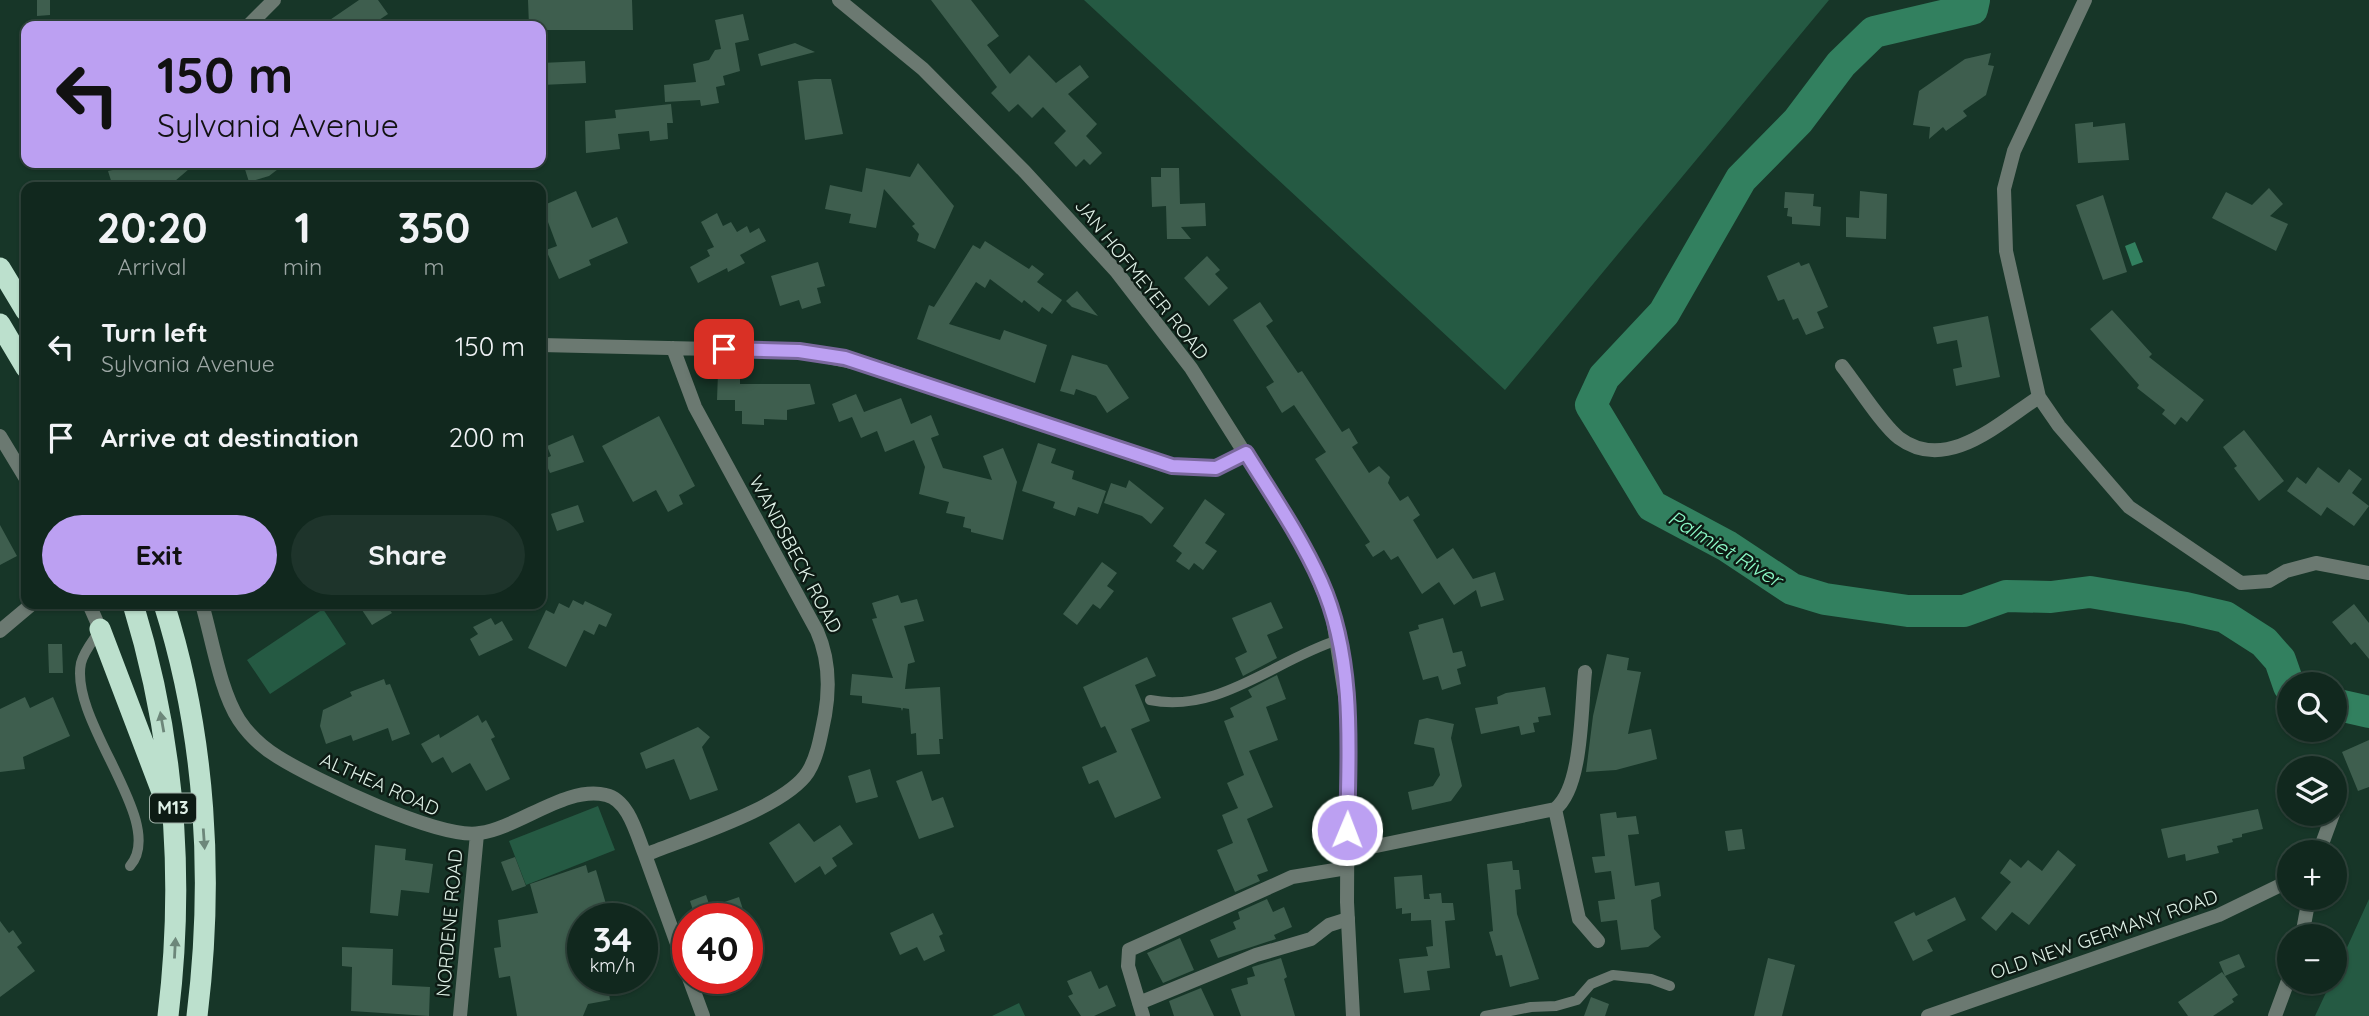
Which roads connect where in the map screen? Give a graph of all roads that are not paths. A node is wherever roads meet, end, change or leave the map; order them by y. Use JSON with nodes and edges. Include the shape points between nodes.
{"nodes":[{"id":1,"x":274,"y":0,"type":"edge"},
{"id":2,"x":839,"y":0,"type":"edge"},
{"id":3,"x":2085,"y":0,"type":"edge"},
{"id":4,"x":253,"y":21,"type":"edge"},
{"id":5,"x":0,"y":268,"type":"edge"},
{"id":6,"x":21,"y":304,"type":"edge"},
{"id":7,"x":0,"y":324,"type":"edge"},
{"id":8,"x":546,"y":345,"type":"edge"},
{"id":9,"x":673,"y":348,"type":"junction"},
{"id":10,"x":21,"y":360,"type":"edge"},
{"id":11,"x":1842,"y":366,"type":"dead end"},
{"id":12,"x":2039,"y":397,"type":"junction"},
{"id":13,"x":0,"y":436,"type":"edge"},
{"id":14,"x":1246,"y":453,"type":"junction"},
{"id":15,"x":21,"y":471,"type":"edge"},
{"id":16,"x":2369,"y":573,"type":"edge"},
{"id":17,"x":26,"y":609,"type":"edge"},
{"id":18,"x":91,"y":609,"type":"edge"},
{"id":19,"x":134,"y":609,"type":"edge"},
{"id":20,"x":165,"y":609,"type":"edge"},
{"id":21,"x":203,"y":609,"type":"edge"},
{"id":22,"x":100,"y":629,"type":"junction"},
{"id":23,"x":0,"y":631,"type":"edge"},
{"id":24,"x":1338,"y":640,"type":"junction"},
{"id":25,"x":1585,"y":671,"type":"dead end"},
{"id":26,"x":1150,"y":700,"type":"dead end"},
{"id":27,"x":1555,"y":809,"type":"junction"},
{"id":28,"x":174,"y":825,"type":"junction"},
{"id":29,"x":477,"y":834,"type":"junction"},
{"id":30,"x":1347,"y":852,"type":"junction"},
{"id":31,"x":645,"y":855,"type":"junction"},
{"id":32,"x":130,"y":866,"type":"dead end"},
{"id":33,"x":1347,"y":867,"type":"junction"},
{"id":34,"x":2277,"y":887,"type":"edge"},
{"id":35,"x":1348,"y":919,"type":"junction"},
{"id":36,"x":672,"y":931,"type":"edge"},
{"id":37,"x":1598,"y":941,"type":"dead end"},
{"id":38,"x":1670,"y":986,"type":"dead end"},
{"id":39,"x":695,"y":994,"type":"edge"},
{"id":40,"x":2283,"y":994,"type":"edge"},
{"id":41,"x":1141,"y":1009,"type":"edge"},
{"id":42,"x":168,"y":1016,"type":"edge"},
{"id":43,"x":197,"y":1016,"type":"edge"},
{"id":44,"x":460,"y":1016,"type":"edge"},
{"id":45,"x":703,"y":1016,"type":"edge"},
{"id":46,"x":1353,"y":1016,"type":"edge"},
{"id":47,"x":1485,"y":1016,"type":"edge"},
{"id":48,"x":1928,"y":1016,"type":"edge"},
{"id":49,"x":2275,"y":1016,"type":"edge"}],
"edges":[{"from":1,"to":4,"type":"street"},
{"from":2,"to":14,"type":"street","name":"JAN HOFMEYER ROAD","via":[[923,69],[1079,229],[1158,324]]},
{"from":3,"to":12,"type":"street","via":[[2014,151],[2004,189],[2006,251]]},
{"from":5,"to":6,"type":"highway"},
{"from":7,"to":10,"type":"highway"},
{"from":8,"to":9,"type":"street"},
{"from":9,"to":14,"type":"street","via":[[799,351],[845,358],[1172,466],[1216,468]]},
{"from":9,"to":31,"type":"street","name":"WANDSBECK ROAD","via":[[695,407],[817,631],[829,684],[820,740],[807,772],[796,785],[767,804]]},
{"from":11,"to":12,"type":"street","via":[[1898,438],[1923,452],[1944,452],[1972,441]]},
{"from":12,"to":16,"type":"street","via":[[2109,485],[2144,520],[2241,583],[2269,581],[2316,563]]},
{"from":13,"to":15,"type":"street"},
{"from":14,"to":24,"type":"street","name":"JAN HOFMEYER ROAD","via":[[1307,552],[1322,584]]},
{"from":17,"to":23,"type":"street"},
{"from":18,"to":22,"type":"street"},
{"from":28,"to":19,"type":"highway","number":"M13","one_way":true,"via":[[159,706]]},
{"from":20,"to":43,"type":"highway","number":"M13","one_way":true,"via":[[185,684],[202,812],[205,901]]},
{"from":21,"to":29,"type":"street","name":"ALTHEA ROAD","via":[[232,706],[253,738],[309,774],[423,824],[449,833]]},
{"from":22,"to":28,"type":"highway"},
{"from":22,"to":32,"type":"lane","via":[[81,663],[82,692],[92,726],[132,808],[138,850]]},
{"from":24,"to":26,"type":"lane","via":[[1305,651],[1220,695],[1174,705]]},
{"from":24,"to":30,"type":"street","name":"JAN HOFMEYER ROAD","via":[[1348,715]]},
{"from":25,"to":27,"type":"street","via":[[1572,786]]},
{"from":27,"to":30,"type":"street"},
{"from":27,"to":37,"type":"street","via":[[1579,919]]},
{"from":42,"to":28,"type":"highway","number":"M13","one_way":true,"via":[[177,902]]},
{"from":29,"to":31,"type":"street","name":"ALTHEA ROAD","via":[[572,797],[597,793],[615,798],[623,807]]},
{"from":29,"to":44,"type":"street","name":"NORDENE ROAD"},
{"from":30,"to":33,"type":"street","name":"JAN HOFMEYER ROAD"},
{"from":31,"to":36,"type":"street"},
{"from":33,"to":35,"type":"street","name":"JAN HOFMEYER ROAD"},
{"from":33,"to":41,"type":"street","via":[[1292,877],[1134,946],[1127,959]]},
{"from":34,"to":48,"type":"street","name":"OLD NEW GERMANY ROAD","via":[[2219,915]]},
{"from":35,"to":41,"type":"street","via":[[1329,925],[1311,939],[1256,955]]},
{"from":35,"to":46,"type":"street","name":"JAN HOFMEYER ROAD"},
{"from":38,"to":47,"type":"lane","via":[[1614,975],[1591,984],[1577,1000]]},
{"from":39,"to":45,"type":"street"},
{"from":40,"to":49,"type":"street"}]}
